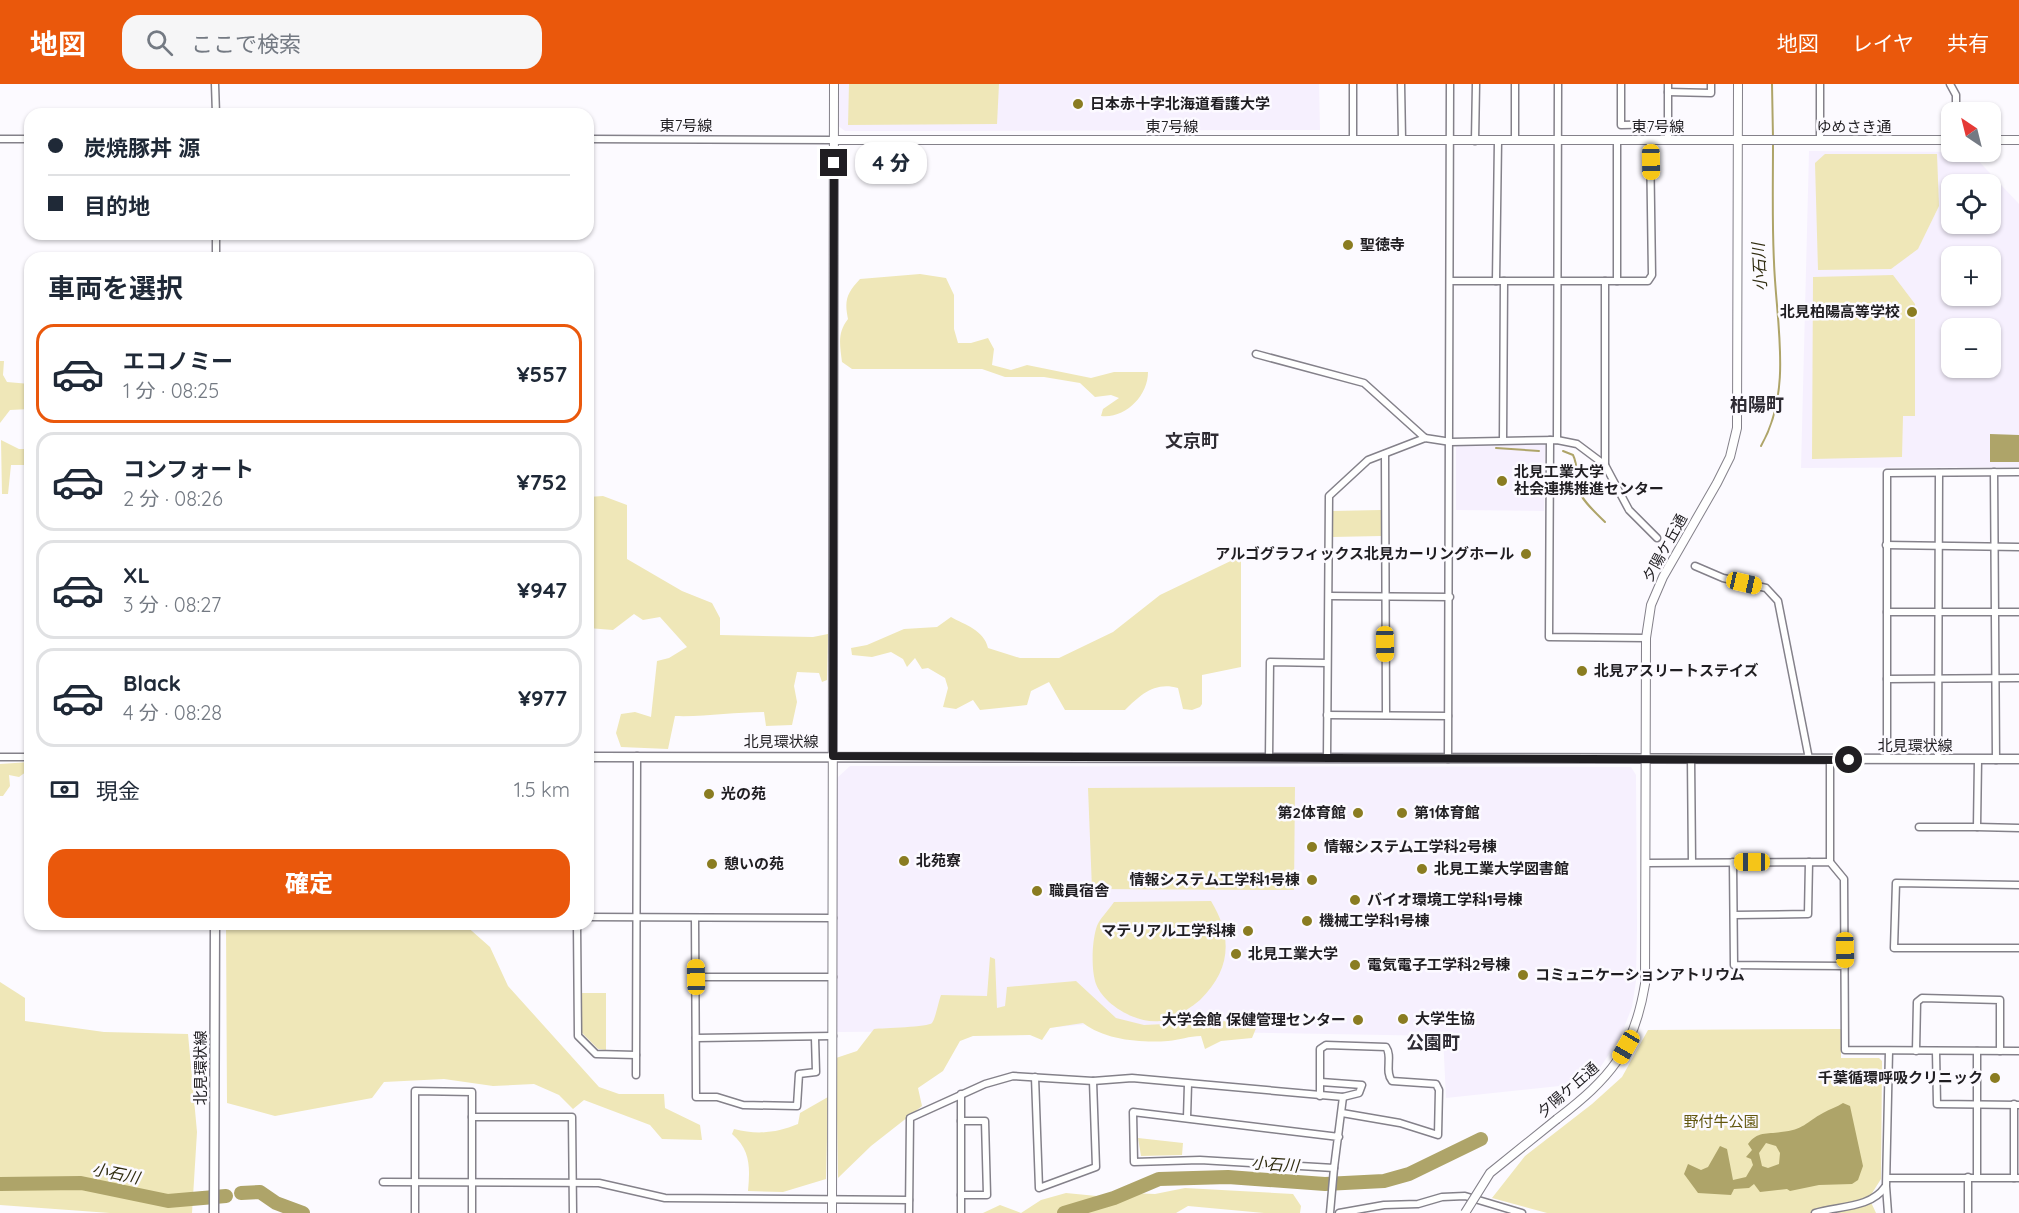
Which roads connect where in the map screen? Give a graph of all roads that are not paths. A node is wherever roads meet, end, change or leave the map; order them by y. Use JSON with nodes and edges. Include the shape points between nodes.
{"nodes":[{"id":1,"x":215,"y":84,"type":"edge"},
{"id":2,"x":834,"y":84,"type":"edge"},
{"id":3,"x":1353,"y":84,"type":"edge"},
{"id":4,"x":1401,"y":84,"type":"edge"},
{"id":5,"x":1450,"y":84,"type":"edge"},
{"id":6,"x":1476,"y":84,"type":"edge"},
{"id":7,"x":1515,"y":84,"type":"edge"},
{"id":8,"x":1558,"y":84,"type":"edge"},
{"id":9,"x":1621,"y":84,"type":"edge"},
{"id":10,"x":1711,"y":84,"type":"edge"},
{"id":11,"x":1738,"y":84,"type":"edge"},
{"id":12,"x":1820,"y":84,"type":"edge"},
{"id":13,"x":1950,"y":84,"type":"edge"},
{"id":14,"x":1668,"y":88,"type":"edge"},
{"id":15,"x":1956,"y":102,"type":"edge"},
{"id":16,"x":216,"y":108,"type":"edge"},
{"id":17,"x":1667,"y":124,"type":"junction"},
{"id":18,"x":0,"y":139,"type":"edge"},
{"id":19,"x":24,"y":139,"type":"edge"},
{"id":20,"x":594,"y":139,"type":"edge"},
{"id":21,"x":1353,"y":139,"type":"junction"},
{"id":22,"x":1402,"y":139,"type":"junction"},
{"id":23,"x":834,"y":140,"type":"junction"},
{"id":24,"x":1515,"y":140,"type":"junction"},
{"id":25,"x":1558,"y":140,"type":"junction"},
{"id":26,"x":1617,"y":140,"type":"junction"},
{"id":27,"x":1650,"y":140,"type":"junction"},
{"id":28,"x":1668,"y":140,"type":"junction"},
{"id":29,"x":1820,"y":140,"type":"junction"},
{"id":30,"x":1941,"y":140,"type":"edge"},
{"id":31,"x":2001,"y":140,"type":"edge"},
{"id":32,"x":1450,"y":141,"type":"junction"},
{"id":33,"x":1475,"y":141,"type":"junction"},
{"id":34,"x":1498,"y":141,"type":"junction"},
{"id":35,"x":1738,"y":141,"type":"junction"},
{"id":36,"x":1757,"y":141,"type":"joint"},
{"id":37,"x":2019,"y":141,"type":"edge"},
{"id":38,"x":1450,"y":281,"type":"junction"},
{"id":39,"x":1496,"y":281,"type":"junction"},
{"id":40,"x":1504,"y":281,"type":"junction"},
{"id":41,"x":1558,"y":281,"type":"junction"},
{"id":42,"x":1605,"y":281,"type":"junction"},
{"id":43,"x":1617,"y":281,"type":"junction"},
{"id":44,"x":1256,"y":354,"type":"dead end"},
{"id":45,"x":1425,"y":438,"type":"junction"},
{"id":46,"x":1503,"y":440,"type":"junction"},
{"id":47,"x":1554,"y":440,"type":"junction"},
{"id":48,"x":1450,"y":442,"type":"junction"},
{"id":49,"x":1385,"y":454,"type":"junction"},
{"id":50,"x":1605,"y":465,"type":"junction"},
{"id":51,"x":1994,"y":472,"type":"junction"},
{"id":52,"x":2019,"y":472,"type":"edge"},
{"id":53,"x":1939,"y":473,"type":"junction"},
{"id":54,"x":1657,"y":538,"type":"dead end"},
{"id":55,"x":1886,"y":546,"type":"junction"},
{"id":56,"x":1939,"y":547,"type":"junction"},
{"id":57,"x":1995,"y":547,"type":"junction"},
{"id":58,"x":2019,"y":547,"type":"edge"},
{"id":59,"x":1695,"y":566,"type":"dead end"},
{"id":60,"x":1384,"y":596,"type":"junction"},
{"id":61,"x":1329,"y":597,"type":"junction"},
{"id":62,"x":1450,"y":597,"type":"junction"},
{"id":63,"x":1887,"y":612,"type":"junction"},
{"id":64,"x":1938,"y":612,"type":"junction"},
{"id":65,"x":2019,"y":612,"type":"edge"},
{"id":66,"x":1995,"y":613,"type":"junction"},
{"id":67,"x":1646,"y":638,"type":"junction"},
{"id":68,"x":1326,"y":663,"type":"junction"},
{"id":69,"x":1997,"y":678,"type":"junction"},
{"id":70,"x":2019,"y":678,"type":"edge"},
{"id":71,"x":1938,"y":679,"type":"junction"},
{"id":72,"x":1887,"y":680,"type":"junction"},
{"id":73,"x":1327,"y":715,"type":"junction"},
{"id":74,"x":1386,"y":715,"type":"junction"},
{"id":75,"x":1448,"y":716,"type":"junction"},
{"id":76,"x":637,"y":756,"type":"junction"},
{"id":77,"x":833,"y":756,"type":"junction"},
{"id":78,"x":0,"y":757,"type":"edge"},
{"id":79,"x":24,"y":757,"type":"edge"},
{"id":80,"x":594,"y":757,"type":"edge"},
{"id":81,"x":1269,"y":758,"type":"junction"},
{"id":82,"x":1327,"y":758,"type":"junction"},
{"id":83,"x":1691,"y":758,"type":"junction"},
{"id":84,"x":1448,"y":759,"type":"junction"},
{"id":85,"x":1647,"y":759,"type":"junction"},
{"id":86,"x":1809,"y":759,"type":"junction"},
{"id":87,"x":1887,"y":759,"type":"junction"},
{"id":88,"x":1938,"y":759,"type":"junction"},
{"id":89,"x":1978,"y":759,"type":"junction"},
{"id":90,"x":2019,"y":759,"type":"edge"},
{"id":91,"x":1830,"y":760,"type":"junction"},
{"id":92,"x":1996,"y":760,"type":"junction"},
{"id":93,"x":1919,"y":827,"type":"dead end"},
{"id":94,"x":1977,"y":827,"type":"junction"},
{"id":95,"x":2019,"y":828,"type":"edge"},
{"id":96,"x":1692,"y":862,"type":"junction"},
{"id":97,"x":1733,"y":862,"type":"junction"},
{"id":98,"x":1809,"y":862,"type":"junction"},
{"id":99,"x":1830,"y":862,"type":"junction"},
{"id":100,"x":1646,"y":863,"type":"junction"},
{"id":101,"x":2019,"y":885,"type":"edge"},
{"id":102,"x":1734,"y":915,"type":"junction"},
{"id":103,"x":594,"y":917,"type":"edge"},
{"id":104,"x":638,"y":918,"type":"junction"},
{"id":105,"x":696,"y":918,"type":"junction"},
{"id":106,"x":833,"y":918,"type":"junction"},
{"id":107,"x":215,"y":930,"type":"edge"},
{"id":108,"x":577,"y":930,"type":"edge"},
{"id":109,"x":2019,"y":948,"type":"edge"},
{"id":110,"x":1845,"y":966,"type":"junction"},
{"id":111,"x":696,"y":977,"type":"junction"},
{"id":112,"x":833,"y":977,"type":"junction"},
{"id":113,"x":833,"y":1036,"type":"junction"},
{"id":114,"x":696,"y":1038,"type":"junction"},
{"id":115,"x":815,"y":1038,"type":"junction"},
{"id":116,"x":1888,"y":1051,"type":"junction"},
{"id":117,"x":1916,"y":1051,"type":"junction"},
{"id":118,"x":1936,"y":1051,"type":"junction"},
{"id":119,"x":1977,"y":1051,"type":"junction"},
{"id":120,"x":2000,"y":1051,"type":"junction"},
{"id":121,"x":2019,"y":1051,"type":"edge"},
{"id":122,"x":636,"y":1055,"type":"junction"},
{"id":123,"x":636,"y":1075,"type":"dead end"},
{"id":124,"x":1035,"y":1077,"type":"junction"},
{"id":125,"x":1093,"y":1081,"type":"junction"},
{"id":126,"x":1321,"y":1082,"type":"junction"},
{"id":127,"x":1188,"y":1089,"type":"junction"},
{"id":128,"x":961,"y":1094,"type":"junction"},
{"id":129,"x":1320,"y":1095,"type":"junction"},
{"id":130,"x":1344,"y":1097,"type":"junction"},
{"id":131,"x":1977,"y":1104,"type":"junction"},
{"id":132,"x":2017,"y":1104,"type":"edge"},
{"id":133,"x":1342,"y":1113,"type":"junction"},
{"id":134,"x":472,"y":1118,"type":"junction"},
{"id":135,"x":1187,"y":1118,"type":"junction"},
{"id":136,"x":961,"y":1121,"type":"junction"},
{"id":137,"x":1339,"y":1137,"type":"junction"},
{"id":138,"x":1334,"y":1168,"type":"junction"},
{"id":139,"x":1968,"y":1177,"type":"junction"},
{"id":140,"x":1977,"y":1177,"type":"junction"},
{"id":141,"x":1887,"y":1178,"type":"junction"},
{"id":142,"x":2016,"y":1178,"type":"edge"},
{"id":143,"x":473,"y":1181,"type":"junction"},
{"id":144,"x":382,"y":1182,"type":"dead end"},
{"id":145,"x":416,"y":1182,"type":"junction"},
{"id":146,"x":572,"y":1182,"type":"junction"},
{"id":147,"x":1886,"y":1186,"type":"junction"},
{"id":148,"x":961,"y":1196,"type":"junction"},
{"id":149,"x":832,"y":1200,"type":"junction"},
{"id":150,"x":909,"y":1200,"type":"junction"},
{"id":151,"x":214,"y":1213,"type":"edge"},
{"id":152,"x":415,"y":1213,"type":"edge"},
{"id":153,"x":472,"y":1213,"type":"edge"},
{"id":154,"x":573,"y":1213,"type":"edge"},
{"id":155,"x":832,"y":1213,"type":"edge"},
{"id":156,"x":909,"y":1213,"type":"edge"},
{"id":157,"x":961,"y":1213,"type":"edge"},
{"id":158,"x":1330,"y":1213,"type":"edge"},
{"id":159,"x":1339,"y":1213,"type":"edge"},
{"id":160,"x":1465,"y":1213,"type":"edge"},
{"id":161,"x":1522,"y":1213,"type":"edge"},
{"id":162,"x":1815,"y":1213,"type":"edge"},
{"id":163,"x":1888,"y":1213,"type":"edge"},
{"id":164,"x":1968,"y":1213,"type":"edge"}],
"edges":[{"from":1,"to":16,"type":"street"},
{"from":2,"to":23,"type":"street"},
{"from":3,"to":21,"type":"street"},
{"from":4,"to":22,"type":"street"},
{"from":5,"to":32,"type":"street"},
{"from":6,"to":33,"type":"street"},
{"from":7,"to":24,"type":"street"},
{"from":8,"to":25,"type":"street"},
{"from":9,"to":17,"type":"street","via":[[1621,125]]},
{"from":10,"to":14,"type":"street","via":[[1711,93]]},
{"from":11,"to":35,"type":"street","name":"夕陽ケ丘通"},
{"from":12,"to":29,"type":"street"},
{"from":13,"to":15,"type":"street"},
{"from":14,"to":17,"type":"street"},
{"from":17,"to":28,"type":"street"},
{"from":18,"to":19,"type":"street"},
{"from":20,"to":23,"type":"street","name":"東7号線"},
{"from":21,"to":22,"type":"street","name":"東7号線"},
{"from":21,"to":23,"type":"street","name":"東7号線"},
{"from":22,"to":32,"type":"street","name":"東7号線"},
{"from":23,"to":77,"type":"street"},
{"from":24,"to":25,"type":"street","name":"東7号線"},
{"from":24,"to":34,"type":"street","name":"東7号線"},
{"from":25,"to":26,"type":"street","name":"東7号線"},
{"from":25,"to":41,"type":"street"},
{"from":26,"to":27,"type":"street","name":"東7号線"},
{"from":26,"to":43,"type":"street"},
{"from":27,"to":28,"type":"street","name":"東7号線"},
{"from":27,"to":43,"type":"street","via":[[1652,275],[1648,280]]},
{"from":28,"to":35,"type":"street","name":"東7号線"},
{"from":29,"to":30,"type":"street","name":"ゆめさき通"},
{"from":29,"to":36,"type":"street","name":"ゆめさき通"},
{"from":31,"to":37,"type":"street"},
{"from":32,"to":33,"type":"street","name":"東7号線"},
{"from":32,"to":38,"type":"street"},
{"from":33,"to":34,"type":"street","name":"東7号線"},
{"from":34,"to":39,"type":"street"},
{"from":35,"to":36,"type":"street","name":"東7号線"},
{"from":35,"to":67,"type":"street","name":"夕陽ケ丘通","via":[[1737,428],[1730,457],[1663,576],[1651,605]]},
{"from":38,"to":39,"type":"street"},
{"from":38,"to":48,"type":"street"},
{"from":39,"to":40,"type":"street"},
{"from":40,"to":41,"type":"street"},
{"from":40,"to":46,"type":"street"},
{"from":41,"to":42,"type":"street"},
{"from":41,"to":47,"type":"street"},
{"from":42,"to":43,"type":"street"},
{"from":42,"to":50,"type":"street"},
{"from":44,"to":45,"type":"street","via":[[1364,383]]},
{"from":45,"to":48,"type":"street"},
{"from":45,"to":49,"type":"street"},
{"from":46,"to":47,"type":"street"},
{"from":46,"to":48,"type":"street"},
{"from":47,"to":50,"type":"street","via":[[1577,444]]},
{"from":47,"to":67,"type":"street","via":[[1550,638]]},
{"from":48,"to":62,"type":"street"},
{"from":49,"to":60,"type":"street"},
{"from":49,"to":61,"type":"street","via":[[1368,460],[1329,496]]},
{"from":50,"to":54,"type":"street","via":[[1629,510]]},
{"from":51,"to":52,"type":"street"},
{"from":51,"to":53,"type":"street"},
{"from":51,"to":57,"type":"street"},
{"from":53,"to":55,"type":"street","via":[[1887,473]]},
{"from":53,"to":56,"type":"street"},
{"from":55,"to":56,"type":"street"},
{"from":55,"to":63,"type":"street"},
{"from":56,"to":57,"type":"street"},
{"from":56,"to":64,"type":"street"},
{"from":57,"to":58,"type":"street"},
{"from":57,"to":66,"type":"street"},
{"from":59,"to":86,"type":"street","via":[[1723,578],[1766,588],[1778,601]]},
{"from":60,"to":61,"type":"street"},
{"from":60,"to":62,"type":"street"},
{"from":60,"to":74,"type":"street"},
{"from":61,"to":68,"type":"street"},
{"from":62,"to":75,"type":"street"},
{"from":63,"to":64,"type":"street"},
{"from":63,"to":72,"type":"street"},
{"from":64,"to":66,"type":"street"},
{"from":64,"to":71,"type":"street"},
{"from":65,"to":66,"type":"street"},
{"from":66,"to":69,"type":"street"},
{"from":67,"to":85,"type":"street","name":"夕陽ケ丘通"},
{"from":68,"to":73,"type":"street"},
{"from":68,"to":81,"type":"street","via":[[1270,662]]},
{"from":69,"to":70,"type":"street"},
{"from":69,"to":71,"type":"street"},
{"from":69,"to":92,"type":"street"},
{"from":71,"to":72,"type":"street"},
{"from":71,"to":88,"type":"street"},
{"from":72,"to":87,"type":"street"},
{"from":73,"to":74,"type":"street"},
{"from":73,"to":82,"type":"street"},
{"from":74,"to":75,"type":"street"},
{"from":75,"to":84,"type":"street"},
{"from":76,"to":77,"type":"main road","name":"北見環状線"},
{"from":76,"to":80,"type":"main road","name":"北見環状線"},
{"from":76,"to":104,"type":"street"},
{"from":77,"to":81,"type":"main road","name":"北見環状線"},
{"from":77,"to":106,"type":"street"},
{"from":78,"to":79,"type":"street"},
{"from":81,"to":82,"type":"main road","name":"北見環状線"},
{"from":82,"to":84,"type":"main road","name":"北見環状線"},
{"from":83,"to":85,"type":"main road","name":"北見環状線"},
{"from":83,"to":86,"type":"main road","name":"北見環状線"},
{"from":83,"to":96,"type":"street"},
{"from":84,"to":85,"type":"main road","name":"北見環状線"},
{"from":85,"to":100,"type":"street","name":"夕陽ケ丘通"},
{"from":86,"to":91,"type":"main road","name":"北見環状線"},
{"from":87,"to":88,"type":"main road","name":"北見環状線"},
{"from":87,"to":91,"type":"main road","name":"北見環状線"},
{"from":88,"to":89,"type":"main road","name":"北見環状線"},
{"from":89,"to":92,"type":"main road","name":"北見環状線"},
{"from":89,"to":94,"type":"street"},
{"from":90,"to":92,"type":"main road","name":"北見環状線"},
{"from":91,"to":99,"type":"street"},
{"from":93,"to":94,"type":"street"},
{"from":94,"to":95,"type":"street"},
{"from":96,"to":97,"type":"street"},
{"from":96,"to":100,"type":"street"},
{"from":97,"to":98,"type":"street"},
{"from":97,"to":102,"type":"street"},
{"from":98,"to":99,"type":"street"},
{"from":98,"to":102,"type":"street","via":[[1808,914]]},
{"from":99,"to":110,"type":"street","via":[[1844,879]]},
{"from":100,"to":160,"type":"street","name":"夕陽ケ丘通","bridge":true,"via":[[1645,984],[1634,1033],[1605,1077],[1490,1173]]},
{"from":101,"to":109,"type":"street","via":[[1896,883],[1894,948]]},
{"from":102,"to":110,"type":"street","via":[[1734,965]]},
{"from":103,"to":104,"type":"street"},
{"from":104,"to":105,"type":"street"},
{"from":104,"to":122,"type":"street"},
{"from":105,"to":106,"type":"street"},
{"from":105,"to":111,"type":"street"},
{"from":106,"to":112,"type":"street"},
{"from":107,"to":151,"type":"main road","name":"北見環状線"},
{"from":108,"to":122,"type":"street","via":[[578,1036],[596,1053]]},
{"from":110,"to":116,"type":"street","via":[[1845,1050]]},
{"from":111,"to":112,"type":"street"},
{"from":111,"to":114,"type":"street"},
{"from":112,"to":113,"type":"street"},
{"from":113,"to":115,"type":"street"},
{"from":113,"to":149,"type":"street"},
{"from":114,"to":115,"type":"street"},
{"from":114,"to":115,"type":"street","via":[[696,1097],[717,1096],[743,1105],[797,1106],[799,1074],[816,1072]]},
{"from":116,"to":117,"type":"street"},
{"from":116,"to":141,"type":"street"},
{"from":117,"to":118,"type":"street"},
{"from":117,"to":120,"type":"street","via":[[1917,1002],[1922,998],[2000,1000]]},
{"from":118,"to":119,"type":"street"},
{"from":118,"to":131,"type":"street","via":[[1937,1104]]},
{"from":119,"to":120,"type":"street"},
{"from":119,"to":131,"type":"street"},
{"from":120,"to":121,"type":"street"},
{"from":122,"to":123,"type":"street"},
{"from":124,"to":125,"type":"street"},
{"from":124,"to":125,"type":"street","via":[[1039,1188],[1096,1167]]},
{"from":124,"to":128,"type":"street","via":[[1013,1076]]},
{"from":125,"to":127,"type":"street","via":[[1132,1078]]},
{"from":126,"to":129,"type":"street"},
{"from":126,"to":130,"type":"street","via":[[1362,1085],[1359,1092]]},
{"from":126,"to":133,"type":"street","via":[[1320,1049],[1326,1045],[1386,1047],[1392,1081],[1436,1084],[1439,1090],[1438,1135],[1400,1123]]},
{"from":127,"to":129,"type":"street"},
{"from":127,"to":135,"type":"street"},
{"from":128,"to":136,"type":"street"},
{"from":128,"to":150,"type":"street","via":[[910,1118]]},
{"from":129,"to":130,"type":"street"},
{"from":130,"to":133,"type":"street"},
{"from":131,"to":132,"type":"street"},
{"from":131,"to":140,"type":"street"},
{"from":132,"to":142,"type":"street"},
{"from":133,"to":137,"type":"street"},
{"from":134,"to":143,"type":"street"},
{"from":134,"to":145,"type":"street","via":[[472,1092],[415,1091]]},
{"from":134,"to":146,"type":"street","via":[[572,1117]]},
{"from":135,"to":137,"type":"street"},
{"from":135,"to":138,"type":"street","via":[[1133,1112],[1134,1162],[1200,1160]]},
{"from":136,"to":148,"type":"street"},
{"from":136,"to":148,"type":"street","via":[[985,1121],[987,1195]]},
{"from":137,"to":138,"type":"street"},
{"from":138,"to":158,"type":"street"},
{"from":139,"to":140,"type":"street"},
{"from":139,"to":141,"type":"street"},
{"from":139,"to":164,"type":"street"},
{"from":140,"to":142,"type":"street"},
{"from":141,"to":147,"type":"street"},
{"from":143,"to":145,"type":"street"},
{"from":143,"to":146,"type":"street"},
{"from":143,"to":153,"type":"street"},
{"from":144,"to":145,"type":"street"},
{"from":145,"to":152,"type":"street"},
{"from":146,"to":149,"type":"street","via":[[599,1183],[665,1198]]},
{"from":146,"to":154,"type":"street"},
{"from":147,"to":162,"type":"street","via":[[1870,1202]]},
{"from":147,"to":163,"type":"street"},
{"from":148,"to":157,"type":"street"},
{"from":149,"to":150,"type":"street"},
{"from":149,"to":155,"type":"street"},
{"from":150,"to":156,"type":"street"},
{"from":159,"to":161,"type":"street","via":[[1465,1196]]}]}
